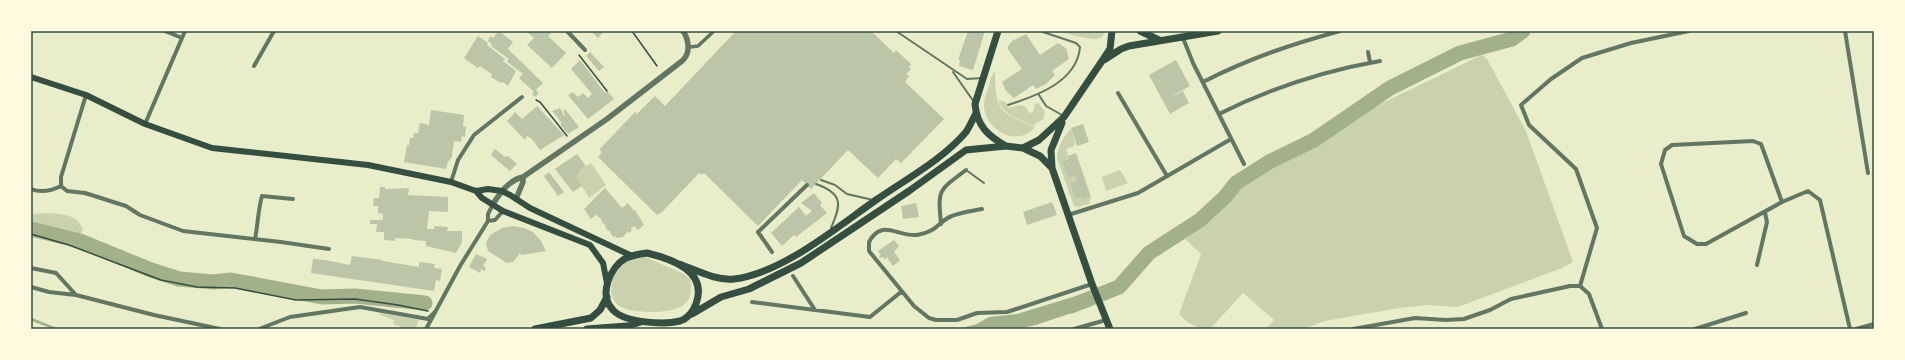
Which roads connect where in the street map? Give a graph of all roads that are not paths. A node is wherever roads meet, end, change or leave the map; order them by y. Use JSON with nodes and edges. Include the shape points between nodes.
{"nodes":[{"id":1,"x":165,"y":31,"type":"edge"},
{"id":2,"x":185,"y":31,"type":"edge"},
{"id":3,"x":274,"y":31,"type":"edge"},
{"id":4,"x":567,"y":31,"type":"edge"},
{"id":5,"x":683,"y":31,"type":"edge"},
{"id":6,"x":714,"y":31,"type":"edge"},
{"id":7,"x":896,"y":31,"type":"edge"},
{"id":8,"x":998,"y":31,"type":"edge"},
{"id":9,"x":1040,"y":31,"type":"edge"},
{"id":10,"x":1112,"y":31,"type":"edge"},
{"id":11,"x":1140,"y":31,"type":"edge"},
{"id":12,"x":1218,"y":31,"type":"edge"},
{"id":13,"x":1340,"y":31,"type":"edge"},
{"id":14,"x":1690,"y":31,"type":"edge"},
{"id":15,"x":1845,"y":31,"type":"edge"},
{"id":16,"x":182,"y":38,"type":"junction"},
{"id":17,"x":1183,"y":38,"type":"junction"},
{"id":18,"x":1160,"y":40,"type":"junction"},
{"id":19,"x":689,"y":47,"type":"junction"},
{"id":20,"x":585,"y":50,"type":"dead end"},
{"id":21,"x":1368,"y":52,"type":"dead end"},
{"id":22,"x":1102,"y":61,"type":"junction"},
{"id":23,"x":1380,"y":61,"type":"dead end"},
{"id":24,"x":1370,"y":62,"type":"junction"},
{"id":25,"x":254,"y":66,"type":"dead end"},
{"id":26,"x":951,"y":70,"type":"junction"},
{"id":27,"x":31,"y":77,"type":"edge"},
{"id":28,"x":982,"y":78,"type":"junction"},
{"id":29,"x":1203,"y":82,"type":"junction"},
{"id":30,"x":1118,"y":93,"type":"dead end"},
{"id":31,"x":1039,"y":95,"type":"junction"},
{"id":32,"x":86,"y":96,"type":"junction"},
{"id":33,"x":522,"y":97,"type":"dead end"},
{"id":34,"x":975,"y":104,"type":"junction"},
{"id":35,"x":1008,"y":105,"type":"dead end"},
{"id":36,"x":976,"y":113,"type":"junction"},
{"id":37,"x":1219,"y":114,"type":"junction"},
{"id":38,"x":1064,"y":117,"type":"junction"},
{"id":39,"x":145,"y":124,"type":"junction"},
{"id":40,"x":1231,"y":139,"type":"junction"},
{"id":41,"x":1006,"y":146,"type":"junction"},
{"id":42,"x":1023,"y":148,"type":"junction"},
{"id":43,"x":1244,"y":164,"type":"dead end"},
{"id":44,"x":1052,"y":168,"type":"junction"},
{"id":45,"x":966,"y":170,"type":"joint"},
{"id":46,"x":1868,"y":173,"type":"dead end"},
{"id":47,"x":1167,"y":176,"type":"junction"},
{"id":48,"x":523,"y":177,"type":"junction"},
{"id":49,"x":821,"y":180,"type":"dead end"},
{"id":50,"x":451,"y":182,"type":"junction"},
{"id":51,"x":984,"y":183,"type":"dead end"},
{"id":52,"x":816,"y":184,"type":"dead end"},
{"id":53,"x":807,"y":185,"type":"dead end"},
{"id":54,"x":61,"y":186,"type":"junction"},
{"id":55,"x":31,"y":189,"type":"edge"},
{"id":56,"x":476,"y":191,"type":"junction"},
{"id":57,"x":502,"y":191,"type":"junction"},
{"id":58,"x":293,"y":199,"type":"dead end"},
{"id":59,"x":516,"y":199,"type":"junction"},
{"id":60,"x":875,"y":201,"type":"junction"},
{"id":61,"x":1782,"y":202,"type":"junction"},
{"id":62,"x":493,"y":204,"type":"junction"},
{"id":63,"x":982,"y":209,"type":"dead end"},
{"id":64,"x":503,"y":211,"type":"junction"},
{"id":65,"x":1764,"y":212,"type":"junction"},
{"id":66,"x":1068,"y":215,"type":"junction"},
{"id":67,"x":488,"y":221,"type":"junction"},
{"id":68,"x":941,"y":224,"type":"junction"},
{"id":69,"x":829,"y":233,"type":"junction"},
{"id":70,"x":255,"y":238,"type":"junction"},
{"id":71,"x":329,"y":249,"type":"dead end"},
{"id":72,"x":772,"y":252,"type":"dead end"},
{"id":73,"x":632,"y":256,"type":"junction"},
{"id":74,"x":679,"y":264,"type":"junction"},
{"id":75,"x":1758,"y":265,"type":"dead end"},
{"id":76,"x":31,"y":268,"type":"edge"},
{"id":77,"x":793,"y":276,"type":"dead end"},
{"id":78,"x":607,"y":283,"type":"junction"},
{"id":79,"x":1580,"y":286,"type":"junction"},
{"id":80,"x":31,"y":287,"type":"edge"},
{"id":81,"x":1093,"y":287,"type":"junction"},
{"id":82,"x":901,"y":292,"type":"junction"},
{"id":83,"x":76,"y":295,"type":"junction"},
{"id":84,"x":607,"y":297,"type":"junction"},
{"id":85,"x":752,"y":302,"type":"dead end"},
{"id":86,"x":815,"y":310,"type":"junction"},
{"id":87,"x":435,"y":312,"type":"junction"},
{"id":88,"x":1746,"y":313,"type":"dead end"},
{"id":89,"x":692,"y":314,"type":"junction"},
{"id":90,"x":1106,"y":320,"type":"junction"},
{"id":91,"x":641,"y":322,"type":"junction"},
{"id":92,"x":1874,"y":324,"type":"edge"},
{"id":93,"x":220,"y":329,"type":"edge"},
{"id":94,"x":259,"y":329,"type":"edge"},
{"id":95,"x":426,"y":329,"type":"edge"},
{"id":96,"x":535,"y":329,"type":"edge"},
{"id":97,"x":587,"y":329,"type":"edge"},
{"id":98,"x":1074,"y":329,"type":"edge"},
{"id":99,"x":1110,"y":329,"type":"edge"},
{"id":100,"x":1353,"y":329,"type":"edge"},
{"id":101,"x":1602,"y":329,"type":"edge"},
{"id":102,"x":1695,"y":329,"type":"edge"},
{"id":103,"x":1850,"y":329,"type":"edge"},
{"id":104,"x":1856,"y":329,"type":"edge"}],
"edges":[{"from":1,"to":16,"type":"street"},
{"from":2,"to":16,"type":"street"},
{"from":3,"to":25,"type":"street"},
{"from":4,"to":20,"type":"street"},
{"from":5,"to":19,"type":"street"},
{"from":6,"to":19,"type":"street","via":[[698,46]]},
{"from":7,"to":26,"type":"lane"},
{"from":8,"to":28,"type":"main road"},
{"from":9,"to":31,"type":"lane","via":[[1072,40],[1080,46],[1078,58],[1072,67],[1056,84]]},
{"from":10,"to":22,"type":"main road","via":[[1110,48]]},
{"from":11,"to":18,"type":"main road"},
{"from":12,"to":17,"type":"main road"},
{"from":13,"to":29,"type":"street","via":[[1270,51]]},
{"from":14,"to":79,"type":"street","via":[[1631,43],[1582,58],[1551,79],[1521,105],[1529,125],[1576,169],[1597,228]]},
{"from":15,"to":46,"type":"street"},
{"from":16,"to":39,"type":"street"},
{"from":17,"to":18,"type":"main road"},
{"from":17,"to":29,"type":"street"},
{"from":18,"to":22,"type":"main road","via":[[1122,49]]},
{"from":19,"to":48,"type":"street","via":[[686,56],[679,63],[607,119]]},
{"from":21,"to":24,"type":"street"},
{"from":22,"to":38,"type":"main road"},
{"from":23,"to":24,"type":"street"},
{"from":24,"to":37,"type":"street","via":[[1332,70],[1287,84]]},
{"from":26,"to":28,"type":"lane","via":[[967,80]]},
{"from":26,"to":34,"type":"lane"},
{"from":27,"to":32,"type":"main road"},
{"from":28,"to":34,"type":"main road"},
{"from":29,"to":37,"type":"street"},
{"from":30,"to":47,"type":"street"},
{"from":31,"to":35,"type":"lane"},
{"from":31,"to":38,"type":"lane","via":[[1046,106]]},
{"from":32,"to":39,"type":"main road"},
{"from":32,"to":54,"type":"street","via":[[61,177]]},
{"from":33,"to":50,"type":"street","via":[[474,135],[458,160]]},
{"from":34,"to":36,"type":"main road"},
{"from":36,"to":41,"type":"main road","via":[[979,123],[986,132]]},
{"from":36,"to":60,"type":"main road","via":[[967,130],[953,144]]},
{"from":37,"to":40,"type":"street"},
{"from":38,"to":42,"type":"main road","via":[[1044,136]]},
{"from":38,"to":44,"type":"main road","via":[[1051,150]]},
{"from":39,"to":50,"type":"main road","via":[[212,148],[368,165]]},
{"from":40,"to":43,"type":"street"},
{"from":40,"to":47,"type":"street"},
{"from":41,"to":42,"type":"main road"},
{"from":41,"to":89,"type":"main road","via":[[971,148],[962,152],[902,196],[801,263],[749,289],[722,297]]},
{"from":42,"to":44,"type":"main road","via":[[1040,156]]},
{"from":44,"to":66,"type":"main road"},
{"from":45,"to":51,"type":"lane"},
{"from":45,"to":68,"type":"street","via":[[946,185],[939,196]]},
{"from":47,"to":66,"type":"street","via":[[1133,195]]},
{"from":48,"to":57,"type":"street","via":[[516,178]]},
{"from":48,"to":59,"type":"street"},
{"from":49,"to":60,"type":"lane","via":[[853,196]]},
{"from":50,"to":56,"type":"main road"},
{"from":52,"to":69,"type":"lane","via":[[831,191],[839,202]]},
{"from":53,"to":72,"type":"street","via":[[758,232]]},
{"from":54,"to":55,"type":"street","via":[[54,190],[38,192]]},
{"from":54,"to":70,"type":"street","via":[[67,191],[85,193],[126,206],[140,215],[183,231]]},
{"from":56,"to":57,"type":"main road"},
{"from":56,"to":62,"type":"main road"},
{"from":57,"to":59,"type":"main road"},
{"from":57,"to":62,"type":"street"},
{"from":58,"to":70,"type":"street","via":[[262,196],[257,211],[259,221]]},
{"from":59,"to":73,"type":"main road"},
{"from":60,"to":69,"type":"main road"},
{"from":61,"to":65,"type":"street"},
{"from":61,"to":65,"type":"street","via":[[1761,144],[1753,141],[1672,145],[1664,150],[1661,164],[1684,236],[1698,244],[1706,244]]},
{"from":61,"to":103,"type":"street","via":[[1808,191],[1820,200]]},
{"from":62,"to":64,"type":"main road"},
{"from":62,"to":67,"type":"street"},
{"from":63,"to":68,"type":"street","via":[[950,216]]},
{"from":64,"to":67,"type":"street","via":[[495,220]]},
{"from":64,"to":78,"type":"main road","via":[[590,245],[603,263]]},
{"from":65,"to":75,"type":"street","via":[[1767,222]]},
{"from":66,"to":81,"type":"main road"},
{"from":67,"to":87,"type":"street"},
{"from":68,"to":82,"type":"street","via":[[935,229],[918,234],[883,229],[873,235],[868,242],[869,251]]},
{"from":69,"to":74,"type":"main road","via":[[809,248],[782,262],[733,279],[712,276]]},
{"from":70,"to":71,"type":"street"},
{"from":73,"to":74,"type":"main road","via":[[647,253],[671,259]]},
{"from":73,"to":78,"type":"main road","via":[[620,262]]},
{"from":74,"to":89,"type":"main road","via":[[693,275],[699,289]]},
{"from":76,"to":83,"type":"street","via":[[56,273]]},
{"from":77,"to":86,"type":"street"},
{"from":78,"to":84,"type":"main road"},
{"from":79,"to":100,"type":"street","via":[[1511,299],[1464,319],[1415,318]]},
{"from":79,"to":101,"type":"street","via":[[1589,294]]},
{"from":80,"to":83,"type":"street"},
{"from":81,"to":82,"type":"street","via":[[1007,312],[977,313],[957,320],[943,321],[929,318]]},
{"from":81,"to":90,"type":"main road"},
{"from":82,"to":86,"type":"street","via":[[870,317]]},
{"from":83,"to":93,"type":"street"},
{"from":84,"to":91,"type":"main road","via":[[613,310]]},
{"from":84,"to":96,"type":"main road","via":[[600,310],[591,318]]},
{"from":85,"to":86,"type":"street"},
{"from":87,"to":94,"type":"street","via":[[428,319],[360,307],[290,317]]},
{"from":87,"to":95,"type":"street"},
{"from":88,"to":102,"type":"street"},
{"from":89,"to":91,"type":"main road","via":[[680,321]]},
{"from":90,"to":98,"type":"street"},
{"from":90,"to":99,"type":"main road"},
{"from":91,"to":97,"type":"main road","via":[[626,326]]},
{"from":92,"to":104,"type":"street"}]}
